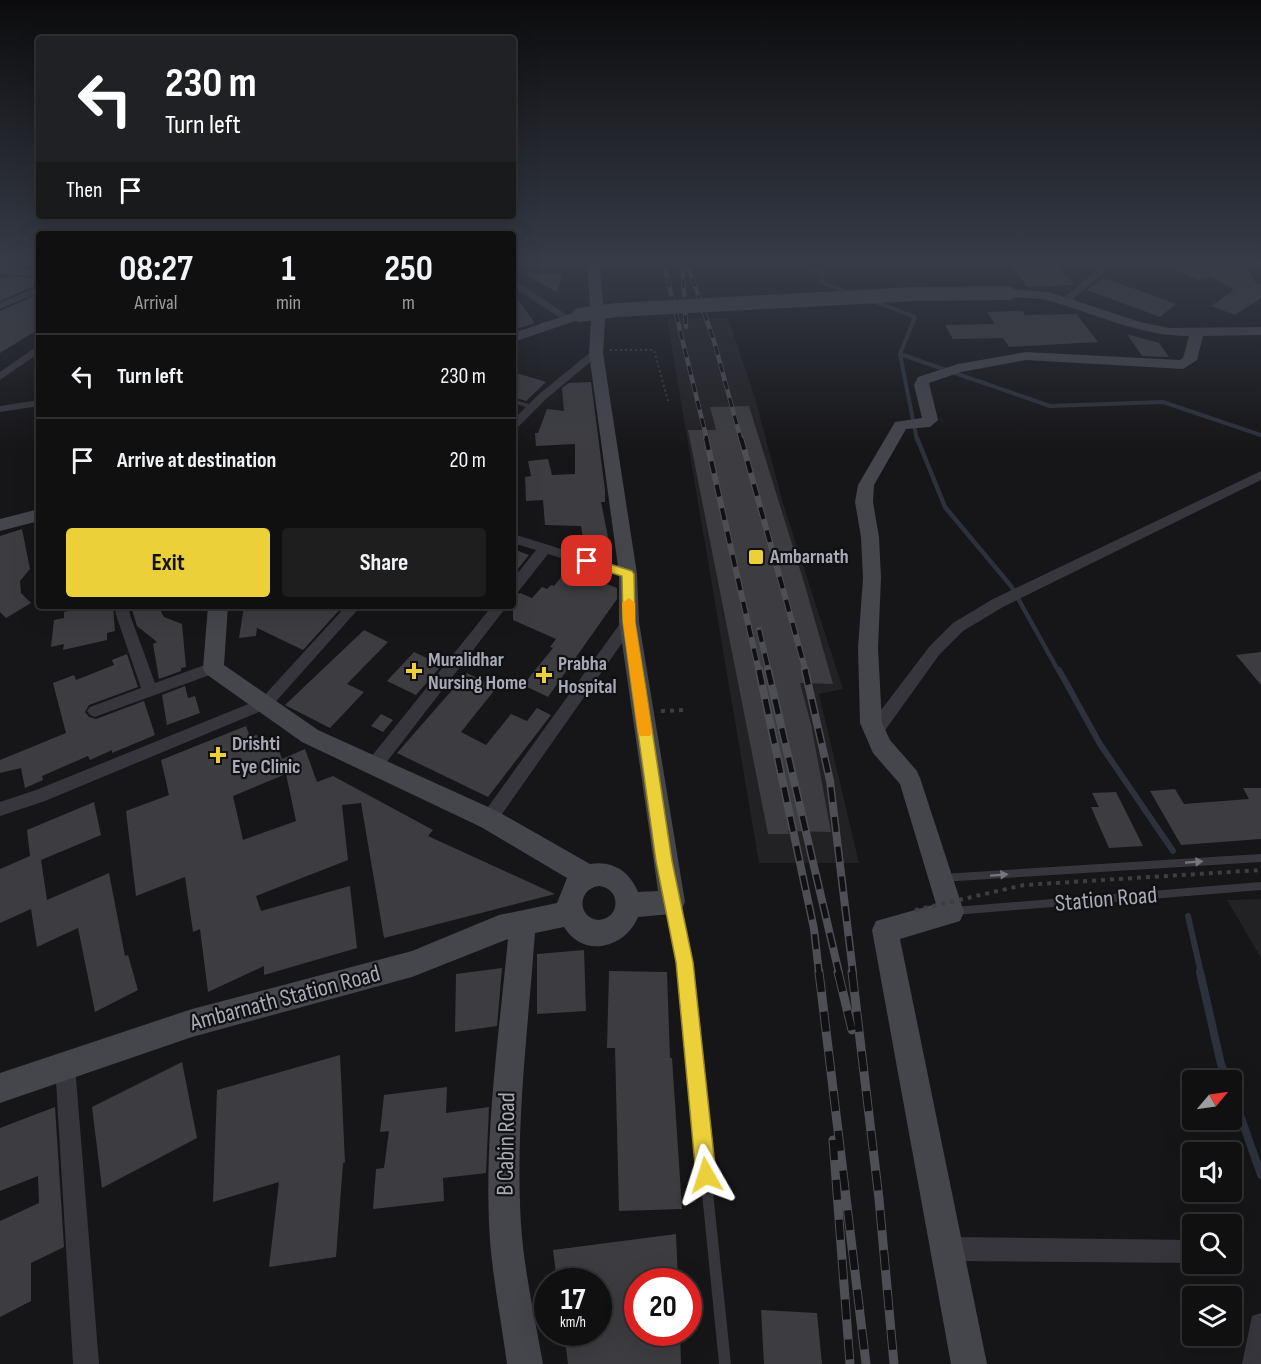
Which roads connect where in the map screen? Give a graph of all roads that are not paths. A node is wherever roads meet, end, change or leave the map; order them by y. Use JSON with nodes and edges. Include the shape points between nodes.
{"nodes":[{"id":1,"x":552,"y":325,"type":"edge"},
{"id":2,"x":598,"y":325,"type":"edge"},
{"id":3,"x":1120,"y":325,"type":"edge"},
{"id":4,"x":1133,"y":325,"type":"edge"},
{"id":5,"x":1261,"y":331,"type":"edge"},
{"id":6,"x":1196,"y":336,"type":"junction"},
{"id":7,"x":516,"y":337,"type":"edge"},
{"id":8,"x":1261,"y":338,"type":"edge"},
{"id":9,"x":36,"y":350,"type":"edge"},
{"id":10,"x":596,"y":352,"type":"junction"},
{"id":11,"x":0,"y":377,"type":"edge"},
{"id":12,"x":516,"y":402,"type":"edge"},
{"id":13,"x":36,"y":403,"type":"edge"},
{"id":14,"x":532,"y":407,"type":"junction"},
{"id":15,"x":0,"y":409,"type":"edge"},
{"id":16,"x":516,"y":423,"type":"edge"},
{"id":17,"x":1258,"y":479,"type":"edge"},
{"id":18,"x":36,"y":516,"type":"edge"},
{"id":19,"x":0,"y":525,"type":"edge"},
{"id":20,"x":516,"y":539,"type":"edge"},
{"id":21,"x":545,"y":548,"type":"junction"},
{"id":22,"x":628,"y":574,"type":"junction"},
{"id":23,"x":516,"y":585,"type":"edge"},
{"id":24,"x":122,"y":609,"type":"edge"},
{"id":25,"x":218,"y":609,"type":"edge"},
{"id":26,"x":351,"y":609,"type":"edge"},
{"id":27,"x":498,"y":609,"type":"edge"},
{"id":28,"x":629,"y":622,"type":"junction"},
{"id":29,"x":213,"y":668,"type":"junction"},
{"id":30,"x":150,"y":691,"type":"junction"},
{"id":31,"x":266,"y":703,"type":"junction"},
{"id":32,"x":95,"y":711,"type":"dead end"},
{"id":33,"x":875,"y":731,"type":"junction"},
{"id":34,"x":373,"y":768,"type":"junction"},
{"id":35,"x":0,"y":808,"type":"edge"},
{"id":36,"x":489,"y":819,"type":"junction"},
{"id":37,"x":1261,"y":858,"type":"edge"},
{"id":38,"x":589,"y":877,"type":"junction"},
{"id":39,"x":941,"y":878,"type":"junction"},
{"id":40,"x":1261,"y":886,"type":"edge"},
{"id":41,"x":672,"y":902,"type":"junction"},
{"id":42,"x":629,"y":905,"type":"junction"},
{"id":43,"x":951,"y":912,"type":"junction"},
{"id":44,"x":570,"y":913,"type":"junction"},
{"id":45,"x":523,"y":923,"type":"junction"},
{"id":46,"x":65,"y":1065,"type":"junction"},
{"id":47,"x":0,"y":1088,"type":"edge"},
{"id":48,"x":947,"y":1249,"type":"junction"},
{"id":49,"x":1182,"y":1252,"type":"edge"},
{"id":50,"x":1261,"y":1325,"type":"edge"},
{"id":51,"x":86,"y":1364,"type":"edge"},
{"id":52,"x":525,"y":1364,"type":"edge"},
{"id":53,"x":725,"y":1364,"type":"edge"},
{"id":54,"x":969,"y":1364,"type":"edge"},
{"id":55,"x":1255,"y":1364,"type":"edge"}],
"edges":[{"from":1,"to":7,"type":"street"},
{"from":2,"to":10,"type":"street"},
{"from":3,"to":6,"type":"street"},
{"from":4,"to":6,"type":"street"},
{"from":5,"to":6,"type":"street"},
{"from":6,"to":8,"type":"street"},
{"from":6,"to":33,"type":"street","via":[[1190,360],[1183,365],[1026,357],[923,380],[930,420],[901,425],[866,485],[864,502],[872,578],[868,648]]},
{"from":9,"to":11,"type":"street"},
{"from":10,"to":14,"type":"street"},
{"from":10,"to":22,"type":"street"},
{"from":12,"to":14,"type":"lane"},
{"from":13,"to":15,"type":"street"},
{"from":14,"to":16,"type":"street"},
{"from":17,"to":33,"type":"street","via":[[1028,588],[958,627],[934,651]]},
{"from":18,"to":19,"type":"street"},
{"from":20,"to":21,"type":"street"},
{"from":21,"to":22,"type":"street"},
{"from":21,"to":23,"type":"street"},
{"from":22,"to":28,"type":"street"},
{"from":24,"to":30,"type":"street"},
{"from":25,"to":29,"type":"street"},
{"from":26,"to":31,"type":"street"},
{"from":27,"to":34,"type":"street"},
{"from":28,"to":36,"type":"street"},
{"from":28,"to":41,"type":"street"},
{"from":29,"to":30,"type":"street"},
{"from":29,"to":31,"type":"street"},
{"from":30,"to":32,"type":"street"},
{"from":31,"to":34,"type":"street","via":[[310,736]]},
{"from":31,"to":35,"type":"street"},
{"from":33,"to":39,"type":"street","via":[[887,755],[909,778]]},
{"from":34,"to":36,"type":"street"},
{"from":36,"to":38,"type":"street"},
{"from":39,"to":37,"type":"lane","one_way":true},
{"from":38,"to":42,"type":"street","via":[[617,881],[624,888]]},
{"from":38,"to":44,"type":"street","via":[[573,889]]},
{"from":39,"to":43,"type":"street"},
{"from":40,"to":43,"type":"lane","name":"Station Road"},
{"from":41,"to":42,"type":"street"},
{"from":41,"to":53,"type":"lane","via":[[684,962]]},
{"from":42,"to":44,"type":"street","via":[[622,923],[605,933],[585,931]]},
{"from":43,"to":48,"type":"street","via":[[885,930]]},
{"from":44,"to":45,"type":"street","name":"Ambarnath Station Road"},
{"from":45,"to":46,"type":"street","name":"Ambarnath Station Road","via":[[499,928],[412,964],[192,1023]]},
{"from":45,"to":52,"type":"street","name":"B Cabin Road","via":[[504,1110],[505,1214]]},
{"from":46,"to":47,"type":"street","name":"Ambarnath Station Road"},
{"from":46,"to":51,"type":"street"},
{"from":48,"to":49,"type":"street"},
{"from":48,"to":54,"type":"street"},
{"from":50,"to":55,"type":"street"}]}
